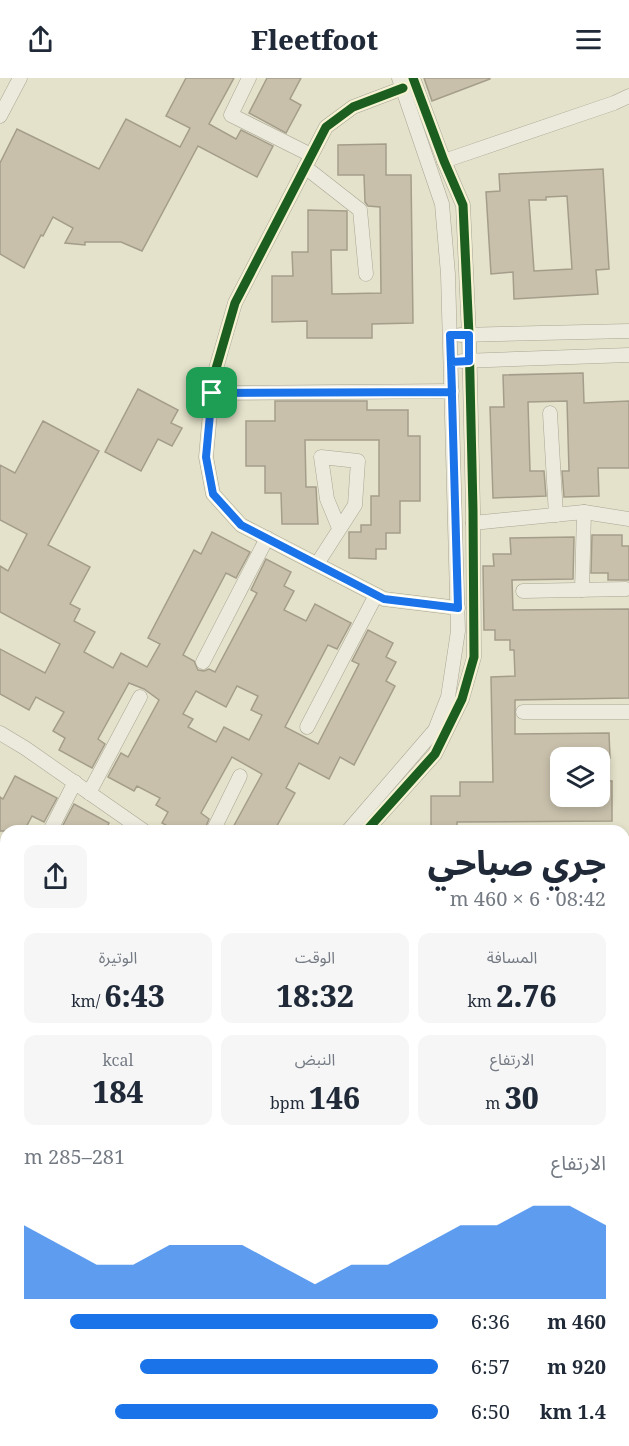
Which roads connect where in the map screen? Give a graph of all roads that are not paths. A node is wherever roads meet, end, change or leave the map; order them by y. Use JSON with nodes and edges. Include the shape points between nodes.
{"nodes":[{"id":1,"x":20,"y":78,"type":"edge"},
{"id":2,"x":249,"y":78,"type":"edge"},
{"id":3,"x":413,"y":78,"type":"edge"},
{"id":4,"x":401,"y":83,"type":"edge"},
{"id":5,"x":629,"y":96,"type":"edge"},
{"id":6,"x":0,"y":116,"type":"edge"},
{"id":7,"x":308,"y":161,"type":"junction"},
{"id":8,"x":444,"y":161,"type":"junction"},
{"id":9,"x":366,"y":274,"type":"dead end"},
{"id":10,"x":629,"y":331,"type":"edge"},
{"id":11,"x":450,"y":335,"type":"junction"},
{"id":12,"x":469,"y":335,"type":"junction"},
{"id":13,"x":629,"y":355,"type":"edge"},
{"id":14,"x":469,"y":361,"type":"junction"},
{"id":15,"x":451,"y":362,"type":"junction"},
{"id":16,"x":452,"y":392,"type":"junction"},
{"id":17,"x":212,"y":393,"type":"junction"},
{"id":18,"x":550,"y":413,"type":"dead end"},
{"id":19,"x":584,"y":512,"type":"junction"},
{"id":20,"x":556,"y":515,"type":"junction"},
{"id":21,"x":629,"y":519,"type":"edge"},
{"id":22,"x":473,"y":523,"type":"junction"},
{"id":23,"x":339,"y":528,"type":"junction"},
{"id":24,"x":267,"y":538,"type":"junction"},
{"id":25,"x":317,"y":564,"type":"junction"},
{"id":26,"x":626,"y":589,"type":"dead end"},
{"id":27,"x":582,"y":590,"type":"junction"},
{"id":28,"x":523,"y":591,"type":"dead end"},
{"id":29,"x":376,"y":595,"type":"junction"},
{"id":30,"x":458,"y":608,"type":"junction"},
{"id":31,"x":203,"y":662,"type":"dead end"},
{"id":32,"x":140,"y":697,"type":"dead end"},
{"id":33,"x":523,"y":712,"type":"dead end"},
{"id":34,"x":629,"y":712,"type":"edge"},
{"id":35,"x":307,"y":727,"type":"dead end"},
{"id":36,"x":0,"y":733,"type":"edge"},
{"id":37,"x":240,"y":776,"type":"dead end"},
{"id":38,"x":75,"y":782,"type":"junction"},
{"id":39,"x":89,"y":793,"type":"junction"},
{"id":40,"x":53,"y":825,"type":"edge"},
{"id":41,"x":135,"y":825,"type":"edge"},
{"id":42,"x":216,"y":825,"type":"edge"},
{"id":43,"x":353,"y":825,"type":"edge"},
{"id":44,"x":371,"y":825,"type":"edge"}],
"edges":[{"from":1,"to":6,"type":"street"},
{"from":2,"to":7,"type":"street","via":[[231,115]]},
{"from":3,"to":8,"type":"street"},
{"from":4,"to":7,"type":"street","via":[[326,127]]},
{"from":4,"to":11,"type":"street","via":[[442,204]]},
{"from":5,"to":8,"type":"street"},
{"from":7,"to":9,"type":"street","via":[[360,210]]},
{"from":7,"to":17,"type":"street","via":[[235,303]]},
{"from":8,"to":12,"type":"street","via":[[463,205]]},
{"from":10,"to":12,"type":"street"},
{"from":11,"to":12,"type":"street"},
{"from":11,"to":15,"type":"street"},
{"from":12,"to":14,"type":"street"},
{"from":13,"to":14,"type":"street"},
{"from":14,"to":15,"type":"street"},
{"from":14,"to":22,"type":"street"},
{"from":15,"to":16,"type":"street"},
{"from":16,"to":17,"type":"street"},
{"from":16,"to":30,"type":"street"},
{"from":17,"to":24,"type":"street","via":[[206,457],[213,494],[241,525]]},
{"from":18,"to":20,"type":"street"},
{"from":19,"to":20,"type":"street"},
{"from":19,"to":21,"type":"street"},
{"from":19,"to":27,"type":"street"},
{"from":20,"to":22,"type":"street"},
{"from":22,"to":44,"type":"street","via":[[474,657],[462,699],[435,754]]},
{"from":23,"to":23,"type":"street","via":[[354,505],[358,461],[321,457],[327,499]]},
{"from":23,"to":25,"type":"street"},
{"from":24,"to":25,"type":"street"},
{"from":24,"to":31,"type":"street"},
{"from":25,"to":29,"type":"street"},
{"from":26,"to":27,"type":"street"},
{"from":27,"to":28,"type":"street"},
{"from":29,"to":30,"type":"street"},
{"from":29,"to":35,"type":"street"},
{"from":30,"to":43,"type":"street","via":[[448,697],[435,730]]},
{"from":32,"to":39,"type":"street"},
{"from":33,"to":34,"type":"street"},
{"from":36,"to":38,"type":"street"},
{"from":37,"to":42,"type":"street"},
{"from":38,"to":39,"type":"street"},
{"from":38,"to":40,"type":"street"},
{"from":39,"to":41,"type":"street"}]}
